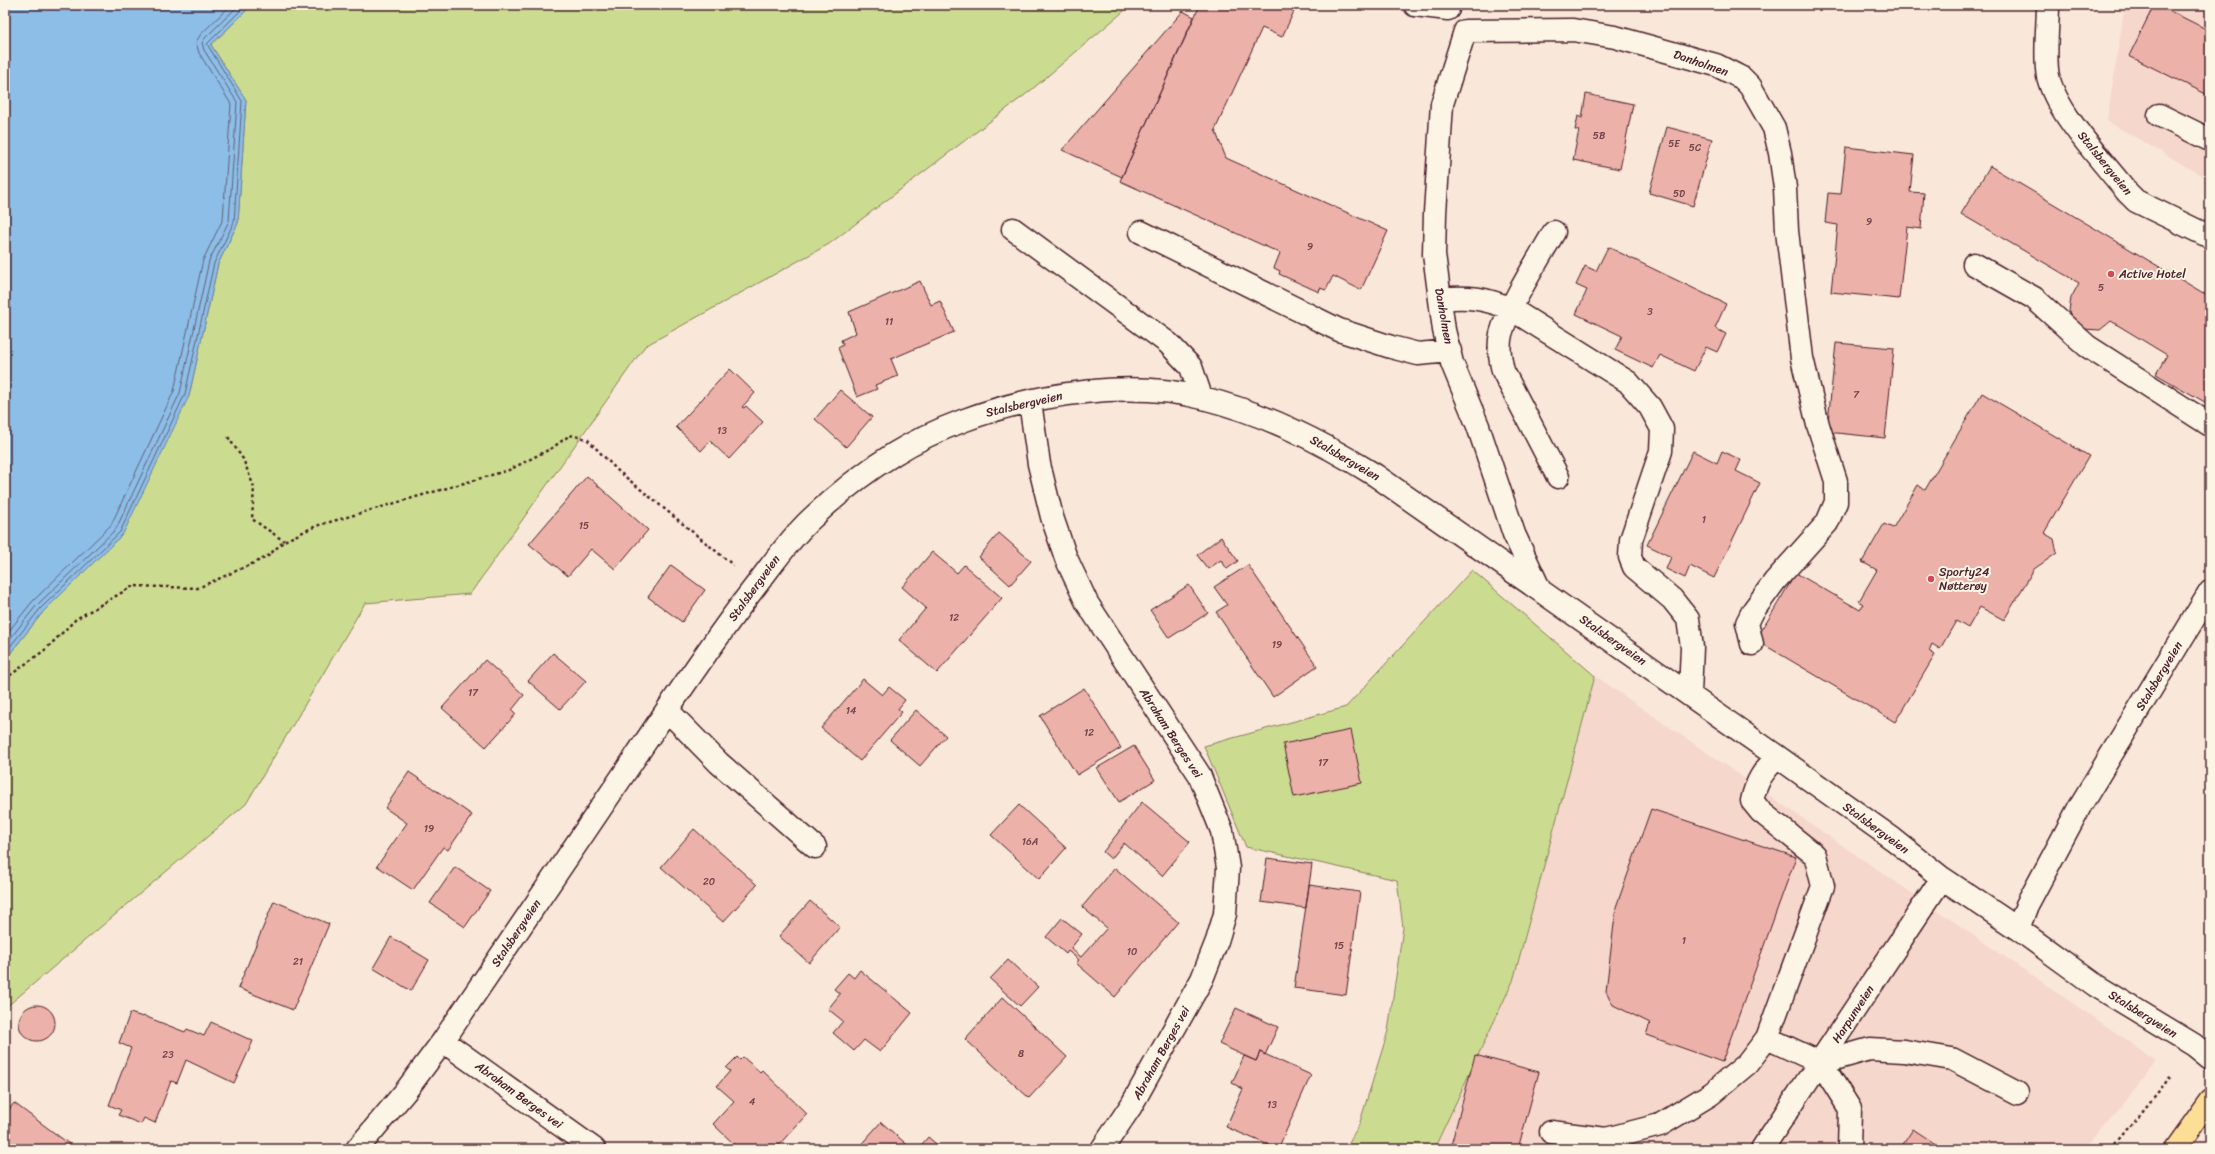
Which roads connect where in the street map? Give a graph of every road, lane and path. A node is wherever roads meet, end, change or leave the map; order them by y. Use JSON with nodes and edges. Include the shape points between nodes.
{"nodes":[{"id":1,"x":1415,"y":5,"type":"edge"},
{"id":2,"x":2048,"y":5,"type":"edge"},
{"id":3,"x":1447,"y":7,"type":"edge"},
{"id":4,"x":1465,"y":31,"type":"junction"},
{"id":5,"x":2159,"y":115,"type":"dead end"},
{"id":6,"x":2210,"y":140,"type":"edge"},
{"id":7,"x":1014,"y":229,"type":"dead end"},
{"id":8,"x":1140,"y":232,"type":"dead end"},
{"id":9,"x":1554,"y":232,"type":"dead end"},
{"id":10,"x":2210,"y":237,"type":"edge"},
{"id":11,"x":1974,"y":264,"type":"dead end"},
{"id":12,"x":1440,"y":299,"type":"junction"},
{"id":13,"x":1512,"y":309,"type":"junction"},
{"id":14,"x":1450,"y":352,"type":"junction"},
{"id":15,"x":1201,"y":397,"type":"junction"},
{"id":16,"x":1030,"y":402,"type":"junction"},
{"id":17,"x":2210,"y":425,"type":"edge"},
{"id":18,"x":228,"y":437,"type":"dead end"},
{"id":19,"x":1558,"y":477,"type":"dead end"},
{"id":20,"x":284,"y":541,"type":"junction"},
{"id":21,"x":757,"y":585,"type":"junction"},
{"id":22,"x":1539,"y":588,"type":"junction"},
{"id":23,"x":2210,"y":592,"type":"edge"},
{"id":24,"x":1752,"y":644,"type":"dead end"},
{"id":25,"x":5,"y":679,"type":"edge"},
{"id":26,"x":1690,"y":694,"type":"junction"},
{"id":27,"x":667,"y":710,"type":"junction"},
{"id":28,"x":1778,"y":757,"type":"junction"},
{"id":29,"x":815,"y":847,"type":"dead end"},
{"id":30,"x":1942,"y":878,"type":"junction"},
{"id":31,"x":2018,"y":929,"type":"junction"},
{"id":32,"x":1767,"y":1038,"type":"junction"},
{"id":33,"x":443,"y":1041,"type":"junction"},
{"id":34,"x":2210,"y":1058,"type":"edge"},
{"id":35,"x":1821,"y":1063,"type":"junction"},
{"id":36,"x":2171,"y":1076,"type":"dead end"},
{"id":37,"x":2017,"y":1093,"type":"dead end"},
{"id":38,"x":2210,"y":1100,"type":"edge"},
{"id":39,"x":1551,"y":1132,"type":"dead end"},
{"id":40,"x":358,"y":1149,"type":"edge"},
{"id":41,"x":594,"y":1149,"type":"edge"},
{"id":42,"x":1102,"y":1149,"type":"edge"},
{"id":43,"x":1762,"y":1149,"type":"edge"},
{"id":44,"x":1849,"y":1149,"type":"edge"},
{"id":45,"x":2112,"y":1149,"type":"edge"},
{"id":46,"x":2175,"y":1149,"type":"edge"}],
"edges":[{"from":1,"to":3,"type":"street"},
{"from":2,"to":10,"type":"street","name":"Stalsbergveien","via":[[2048,74],[2053,92],[2068,117],[2136,201]]},
{"from":3,"to":4,"type":"street"},
{"from":4,"to":12,"type":"street","name":"Danholmen","via":[[1442,104],[1434,254]]},
{"from":4,"to":24,"type":"street","name":"Danholmen","via":[[1573,30],[1615,37],[1716,65],[1742,78],[1750,86],[1774,128],[1780,153],[1802,358],[1818,424],[1836,481],[1836,502],[1827,523],[1775,581],[1753,611],[1747,623]]},
{"from":5,"to":6,"type":"street"},
{"from":7,"to":15,"type":"street","via":[[1168,343],[1191,367]]},
{"from":8,"to":14,"type":"street","via":[[1339,330],[1418,354]]},
{"from":9,"to":13,"type":"street"},
{"from":11,"to":17,"type":"street","via":[[2034,298],[2087,346]]},
{"from":12,"to":13,"type":"street","via":[[1464,296],[1491,300]]},
{"from":12,"to":14,"type":"street","name":"Danholmen"},
{"from":13,"to":19,"type":"street","via":[[1501,334],[1499,352],[1502,371]]},
{"from":13,"to":26,"type":"street","via":[[1628,382],[1650,407],[1662,429],[1661,451],[1631,540],[1630,557],[1634,567],[1672,599],[1688,619],[1692,647]]},
{"from":14,"to":22,"type":"street","name":"Danholmen","via":[[1514,534]]},
{"from":15,"to":16,"type":"street","name":"Stalsbergveien","via":[[1139,388],[1084,392]]},
{"from":15,"to":22,"type":"street","name":"Stalsbergveien","via":[[1264,416],[1325,444],[1375,475]]},
{"from":16,"to":21,"type":"street","name":"Stalsbergveien","via":[[980,414],[931,434],[894,453],[850,484],[808,521],[784,547]]},
{"from":16,"to":42,"type":"street","name":"Abraham Berges vei","via":[[1039,464],[1052,517],[1066,558],[1087,603],[1199,774],[1222,831],[1228,868],[1225,914],[1202,979],[1131,1106]]},
{"from":18,"to":20,"type":"path","via":[[243,459],[254,487],[252,519]]},
{"from":20,"to":21,"type":"path","via":[[316,526],[509,470],[552,448],[570,435],[588,439],[628,479]]},
{"from":20,"to":25,"type":"path","via":[[267,557],[198,588],[133,586],[76,619],[46,649]]},
{"from":21,"to":27,"type":"street","name":"Stalsbergveien"},
{"from":22,"to":26,"type":"street","name":"Stalsbergveien"},
{"from":23,"to":31,"type":"street","name":"Stalsbergveien","via":[[2080,806],[2027,906]]},
{"from":26,"to":28,"type":"street","name":"Stalsbergveien"},
{"from":27,"to":29,"type":"street","via":[[719,763]]},
{"from":27,"to":33,"type":"street","name":"Stalsbergveien"},
{"from":28,"to":30,"type":"street","name":"Stalsbergveien"},
{"from":28,"to":32,"type":"street","via":[[1765,768],[1752,801],[1761,812],[1815,855],[1823,886]]},
{"from":30,"to":31,"type":"street","name":"Stalsbergveien"},
{"from":30,"to":35,"type":"street","name":"Harpunveien"},
{"from":31,"to":34,"type":"street","name":"Stalsbergveien","via":[[2095,985],[2194,1045]]},
{"from":32,"to":35,"type":"street"},
{"from":32,"to":39,"type":"street","via":[[1747,1064],[1711,1094],[1660,1125],[1606,1139]]},
{"from":33,"to":40,"type":"street","name":"Stalsbergveien"},
{"from":33,"to":41,"type":"street","name":"Abraham Berges vei"},
{"from":35,"to":37,"type":"street","via":[[1870,1049],[1952,1058]]},
{"from":35,"to":43,"type":"street","name":"Harpunveien"},
{"from":35,"to":44,"type":"street","via":[[1850,1109]]},
{"from":36,"to":45,"type":"path"},
{"from":38,"to":46,"type":"main road"}]}
